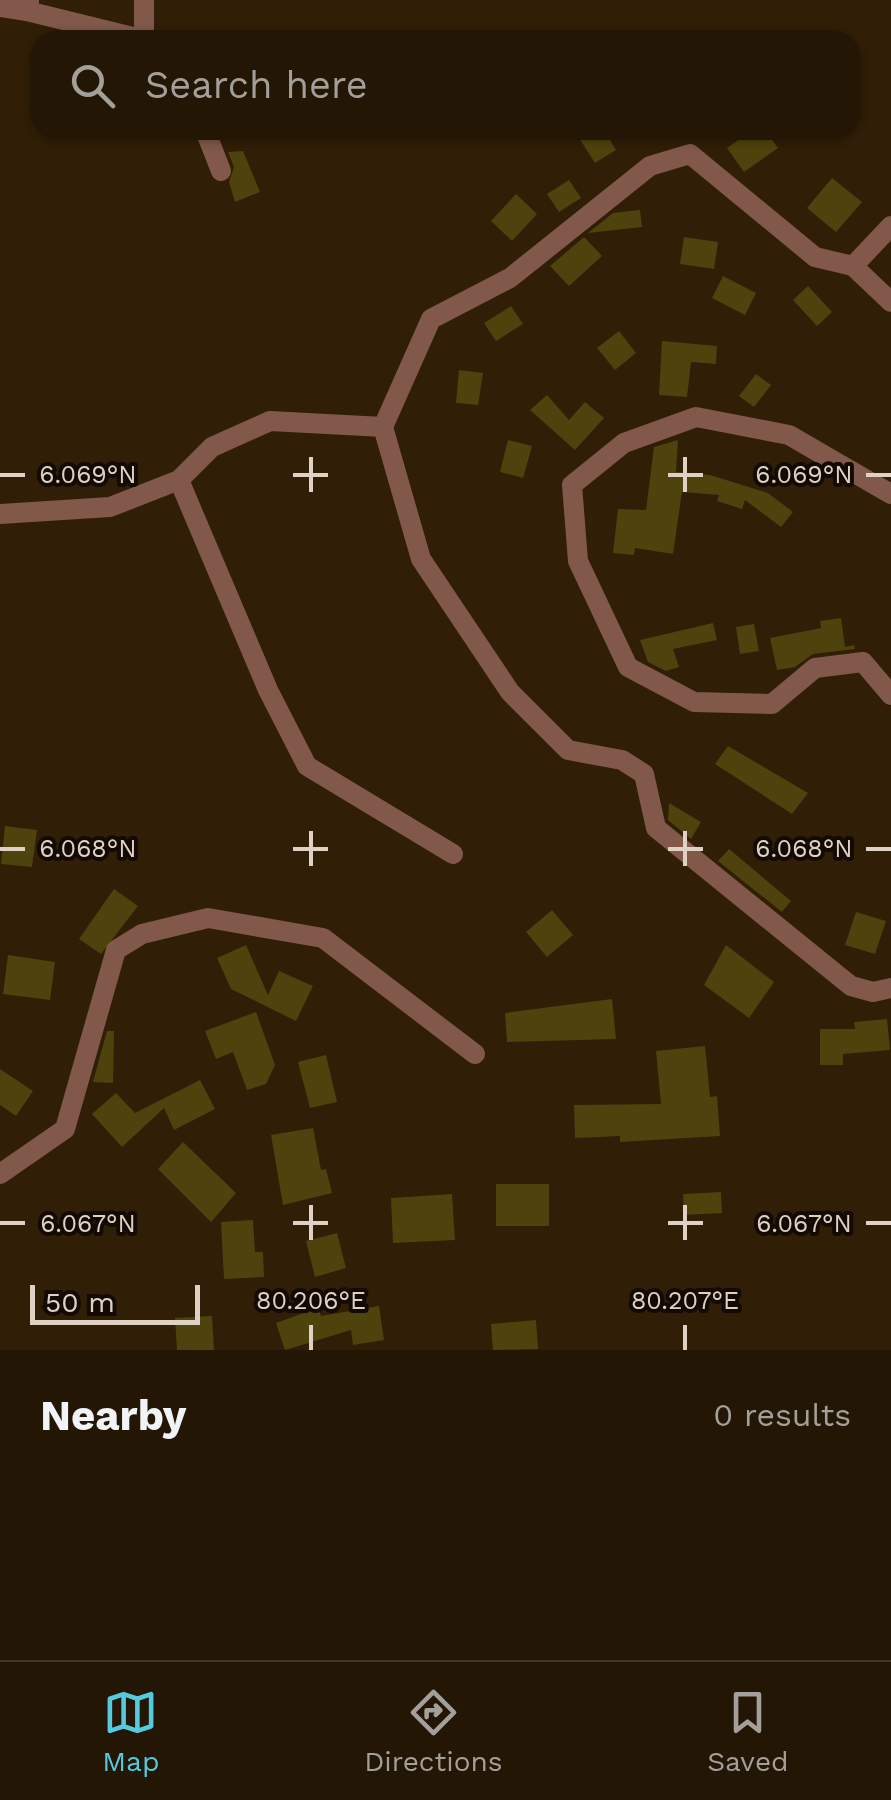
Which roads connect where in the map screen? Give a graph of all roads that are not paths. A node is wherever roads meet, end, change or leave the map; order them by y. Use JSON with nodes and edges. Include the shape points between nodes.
{"nodes":[{"id":1,"x":144,"y":0,"type":"edge"},
{"id":2,"x":28,"y":6,"type":"edge"},
{"id":3,"x":0,"y":7,"type":"edge"},
{"id":4,"x":110,"y":30,"type":"edge"},
{"id":5,"x":144,"y":30,"type":"edge"},
{"id":6,"x":208,"y":140,"type":"edge"},
{"id":7,"x":221,"y":170,"type":"dead end"},
{"id":8,"x":891,"y":226,"type":"edge"},
{"id":9,"x":853,"y":266,"type":"junction"},
{"id":10,"x":891,"y":302,"type":"edge"},
{"id":11,"x":383,"y":427,"type":"junction"},
{"id":12,"x":179,"y":480,"type":"junction"},
{"id":13,"x":891,"y":494,"type":"edge"},
{"id":14,"x":0,"y":514,"type":"edge"},
{"id":15,"x":891,"y":695,"type":"edge"},
{"id":16,"x":453,"y":854,"type":"dead end"},
{"id":17,"x":891,"y":988,"type":"edge"},
{"id":18,"x":476,"y":1054,"type":"dead end"},
{"id":19,"x":0,"y":1174,"type":"edge"}],
"edges":[{"from":1,"to":5,"type":"street"},
{"from":2,"to":3,"type":"street"},
{"from":2,"to":4,"type":"street"},
{"from":6,"to":7,"type":"street"},
{"from":8,"to":9,"type":"street"},
{"from":9,"to":10,"type":"street"},
{"from":9,"to":11,"type":"street","via":[[815,257],[690,154],[650,166],[510,278],[431,320]]},
{"from":11,"to":12,"type":"street","via":[[270,421],[212,447]]},
{"from":11,"to":17,"type":"street","via":[[421,559],[510,692],[568,750],[622,760],[644,774],[656,828],[851,986]]},
{"from":12,"to":14,"type":"street","via":[[110,507]]},
{"from":12,"to":16,"type":"street","via":[[306,766]]},
{"from":13,"to":15,"type":"street","via":[[788,435],[696,417],[624,443],[572,485],[578,561],[628,666],[694,702],[772,704],[815,668],[863,662]]},
{"from":18,"to":19,"type":"street","via":[[323,938],[208,918],[142,934],[116,950],[66,1129]]}]}
